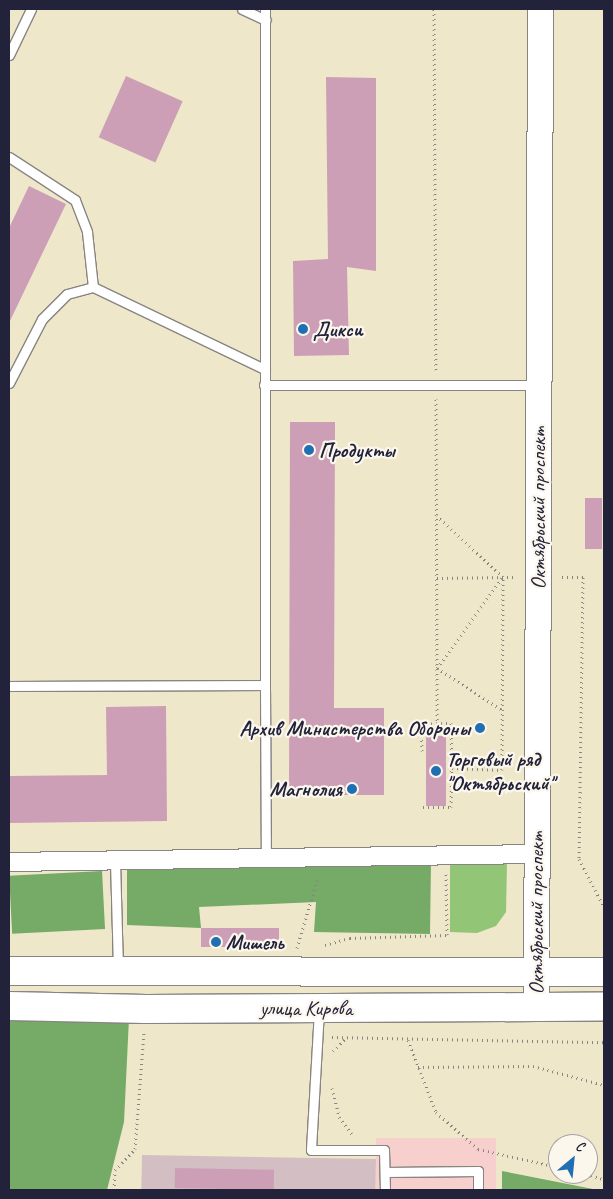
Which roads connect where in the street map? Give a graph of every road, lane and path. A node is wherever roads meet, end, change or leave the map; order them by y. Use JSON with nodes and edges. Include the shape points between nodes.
{"nodes":[{"id":1,"x":31,"y":9,"type":"edge"},
{"id":2,"x":242,"y":9,"type":"edge"},
{"id":3,"x":265,"y":9,"type":"edge"},
{"id":4,"x":434,"y":9,"type":"edge"},
{"id":5,"x":540,"y":9,"type":"edge"},
{"id":6,"x":266,"y":20,"type":"junction"},
{"id":7,"x":9,"y":54,"type":"edge"},
{"id":8,"x":9,"y":157,"type":"edge"},
{"id":9,"x":93,"y":287,"type":"junction"},
{"id":10,"x":264,"y":369,"type":"junction"},
{"id":11,"x":9,"y":383,"type":"edge"},
{"id":12,"x":436,"y":385,"type":"junction"},
{"id":13,"x":538,"y":385,"type":"junction"},
{"id":14,"x":264,"y":386,"type":"junction"},
{"id":15,"x":437,"y":516,"type":"junction"},
{"id":16,"x":502,"y":577,"type":"junction"},
{"id":17,"x":537,"y":577,"type":"junction"},
{"id":18,"x":583,"y":577,"type":"dead end"},
{"id":19,"x":437,"y":578,"type":"junction"},
{"id":20,"x":437,"y":668,"type":"junction"},
{"id":21,"x":265,"y":685,"type":"junction"},
{"id":22,"x":9,"y":686,"type":"edge"},
{"id":23,"x":502,"y":710,"type":"junction"},
{"id":24,"x":437,"y":724,"type":"junction"},
{"id":25,"x":422,"y":751,"type":"dead end"},
{"id":26,"x":452,"y":768,"type":"junction"},
{"id":27,"x":423,"y":807,"type":"dead end"},
{"id":28,"x":536,"y":854,"type":"junction"},
{"id":29,"x":445,"y":856,"type":"junction"},
{"id":30,"x":266,"y":858,"type":"junction"},
{"id":31,"x":324,"y":858,"type":"junction"},
{"id":32,"x":115,"y":861,"type":"junction"},
{"id":33,"x":9,"y":862,"type":"edge"},
{"id":34,"x":604,"y":907,"type":"edge"},
{"id":35,"x":323,"y":945,"type":"dead end"},
{"id":36,"x":305,"y":950,"type":"dead end"},
{"id":37,"x":9,"y":971,"type":"edge"},
{"id":38,"x":118,"y":972,"type":"junction"},
{"id":39,"x":604,"y":972,"type":"edge"},
{"id":40,"x":536,"y":973,"type":"junction"},
{"id":41,"x":9,"y":1006,"type":"edge"},
{"id":42,"x":536,"y":1007,"type":"junction"},
{"id":43,"x":604,"y":1007,"type":"edge"},
{"id":44,"x":319,"y":1008,"type":"junction"},
{"id":45,"x":146,"y":1009,"type":"junction"},
{"id":46,"x":316,"y":1037,"type":"junction"},
{"id":47,"x":346,"y":1037,"type":"junction"},
{"id":48,"x":408,"y":1040,"type":"junction"},
{"id":49,"x":604,"y":1042,"type":"edge"},
{"id":50,"x":330,"y":1054,"type":"dead end"},
{"id":51,"x":418,"y":1067,"type":"junction"},
{"id":52,"x":329,"y":1079,"type":"dead end"},
{"id":53,"x":604,"y":1085,"type":"edge"},
{"id":54,"x":364,"y":1150,"type":"junction"},
{"id":55,"x":548,"y":1165,"type":"edge"},
{"id":56,"x":385,"y":1172,"type":"junction"},
{"id":57,"x":114,"y":1190,"type":"edge"},
{"id":58,"x":385,"y":1190,"type":"edge"},
{"id":59,"x":478,"y":1190,"type":"edge"}],
"edges":[{"from":1,"to":7,"type":"lane"},
{"from":2,"to":6,"type":"lane"},
{"from":3,"to":6,"type":"lane"},
{"from":4,"to":12,"type":"path"},
{"from":5,"to":13,"type":"main road","name":"Октябрьский проспект"},
{"from":6,"to":10,"type":"lane"},
{"from":8,"to":9,"type":"lane","via":[[75,200],[87,232]]},
{"from":9,"to":10,"type":"lane"},
{"from":9,"to":11,"type":"lane","via":[[67,294],[42,319]]},
{"from":10,"to":14,"type":"lane"},
{"from":12,"to":13,"type":"lane"},
{"from":12,"to":14,"type":"lane"},
{"from":12,"to":15,"type":"path"},
{"from":13,"to":17,"type":"main road","name":"Октябрьский проспект"},
{"from":14,"to":21,"type":"lane"},
{"from":15,"to":16,"type":"path"},
{"from":15,"to":19,"type":"path"},
{"from":16,"to":17,"type":"path"},
{"from":16,"to":19,"type":"path"},
{"from":16,"to":20,"type":"path"},
{"from":16,"to":23,"type":"path"},
{"from":17,"to":28,"type":"main road","name":"Октябрьский проспект"},
{"from":18,"to":34,"type":"path","via":[[579,859]]},
{"from":19,"to":20,"type":"path"},
{"from":20,"to":23,"type":"path"},
{"from":20,"to":24,"type":"path"},
{"from":21,"to":22,"type":"lane"},
{"from":21,"to":30,"type":"lane"},
{"from":23,"to":26,"type":"path","via":[[502,770]]},
{"from":24,"to":25,"type":"path","via":[[421,724]]},
{"from":24,"to":26,"type":"path","via":[[451,723]]},
{"from":26,"to":27,"type":"path","via":[[451,807]]},
{"from":28,"to":29,"type":"street"},
{"from":28,"to":40,"type":"main road","name":"Октябрьский проспект"},
{"from":29,"to":31,"type":"street"},
{"from":29,"to":35,"type":"path","via":[[447,935],[350,938]]},
{"from":30,"to":31,"type":"street"},
{"from":30,"to":32,"type":"street"},
{"from":31,"to":36,"type":"path","via":[[296,952]]},
{"from":32,"to":33,"type":"street"},
{"from":32,"to":38,"type":"lane"},
{"from":37,"to":38,"type":"main road","name":"улица Кирова"},
{"from":38,"to":40,"type":"main road","name":"улица Кирова"},
{"from":39,"to":40,"type":"main road","name":"улица Кирова"},
{"from":40,"to":42,"type":"main road","name":"Октябрьский проспект"},
{"from":41,"to":45,"type":"main road","name":"улица Кирова"},
{"from":42,"to":43,"type":"main road","name":"улица Кирова"},
{"from":42,"to":44,"type":"main road","name":"улица Кирова"},
{"from":44,"to":45,"type":"main road","name":"улица Кирова"},
{"from":44,"to":46,"type":"lane"},
{"from":45,"to":57,"type":"path","via":[[135,1149],[115,1170]]},
{"from":46,"to":47,"type":"path"},
{"from":46,"to":54,"type":"lane","via":[[312,1150]]},
{"from":47,"to":48,"type":"path"},
{"from":47,"to":50,"type":"path"},
{"from":48,"to":49,"type":"path"},
{"from":48,"to":51,"type":"path"},
{"from":51,"to":53,"type":"path","via":[[533,1066]]},
{"from":51,"to":55,"type":"path","via":[[436,1112],[478,1149]]},
{"from":52,"to":54,"type":"path","via":[[339,1117]]},
{"from":54,"to":56,"type":"lane","via":[[384,1150]]},
{"from":56,"to":58,"type":"lane"},
{"from":56,"to":59,"type":"lane","via":[[478,1171]]}]}
